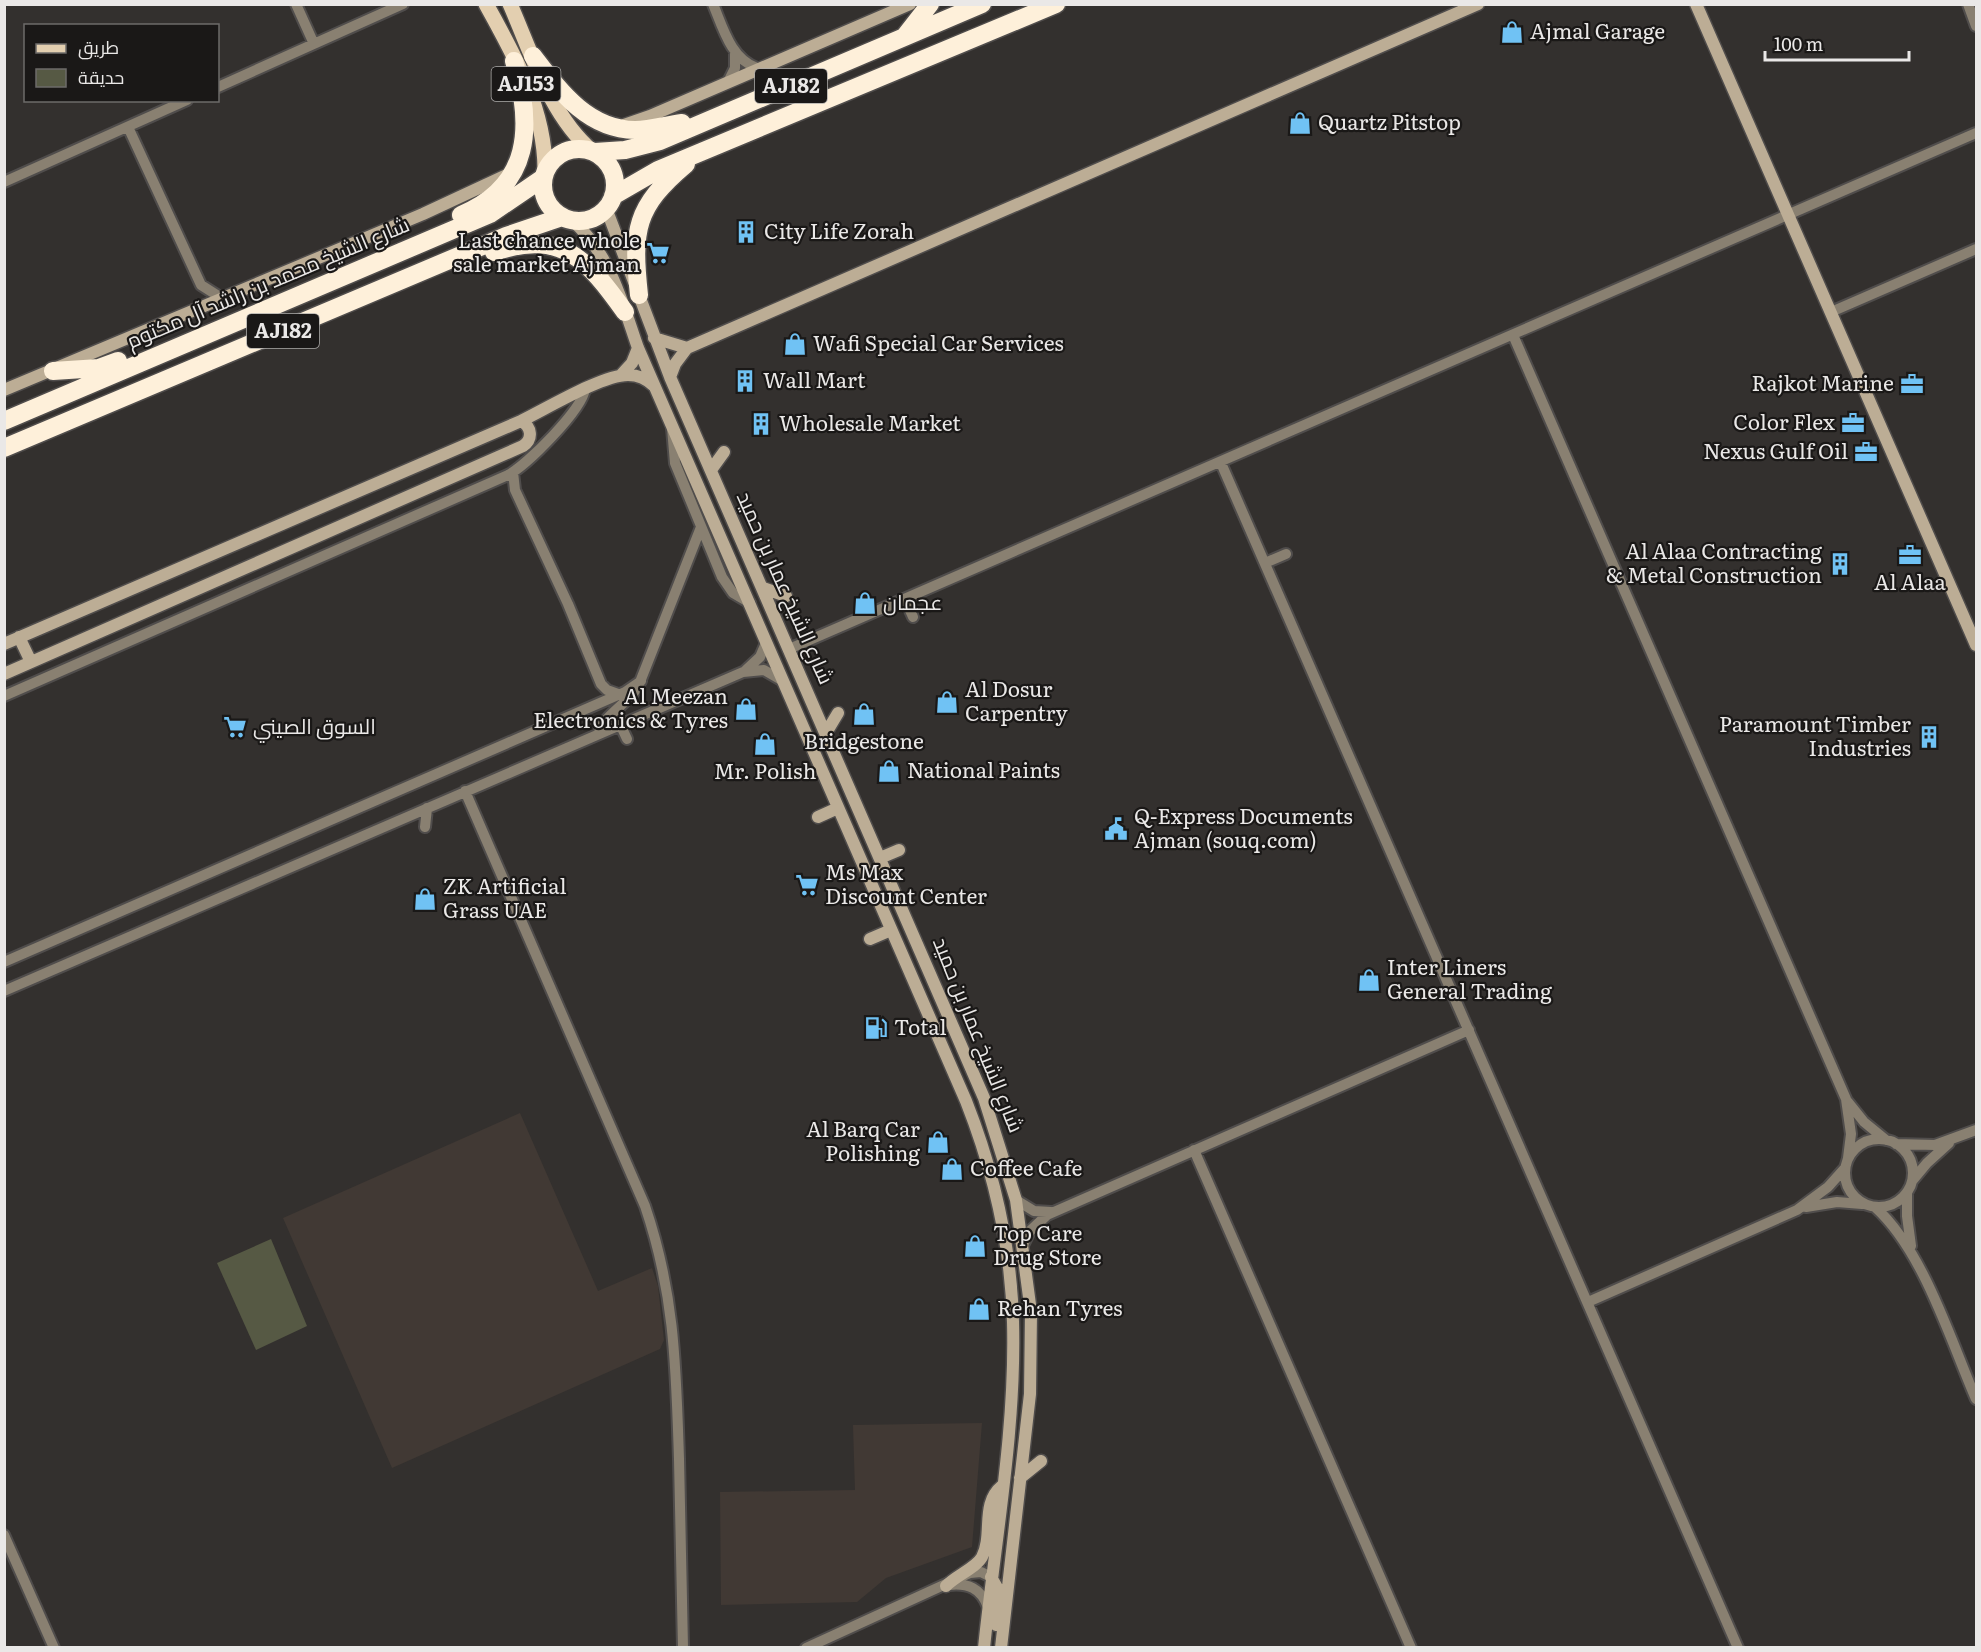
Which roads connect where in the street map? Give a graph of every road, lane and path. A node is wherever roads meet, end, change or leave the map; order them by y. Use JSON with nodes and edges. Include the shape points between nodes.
{"nodes":[{"id":1,"x":296,"y":4,"type":"edge"},
{"id":2,"x":403,"y":4,"type":"edge"},
{"id":3,"x":486,"y":4,"type":"edge"},
{"id":4,"x":510,"y":4,"type":"edge"},
{"id":5,"x":713,"y":4,"type":"edge"},
{"id":6,"x":910,"y":4,"type":"edge"},
{"id":7,"x":930,"y":4,"type":"edge"},
{"id":8,"x":982,"y":4,"type":"edge"},
{"id":9,"x":1056,"y":4,"type":"edge"},
{"id":10,"x":1478,"y":4,"type":"edge"},
{"id":11,"x":1696,"y":4,"type":"edge"},
{"id":12,"x":1968,"y":4,"type":"edge"},
{"id":13,"x":1977,"y":26,"type":"edge"},
{"id":14,"x":902,"y":39,"type":"junction"},
{"id":15,"x":314,"y":44,"type":"junction"},
{"id":16,"x":735,"y":54,"type":"junction"},
{"id":17,"x":533,"y":56,"type":"junction"},
{"id":18,"x":514,"y":61,"type":"junction"},
{"id":19,"x":757,"y":68,"type":"junction"},
{"id":20,"x":729,"y":80,"type":"junction"},
{"id":21,"x":219,"y":87,"type":"edge"},
{"id":22,"x":184,"y":102,"type":"edge"},
{"id":23,"x":708,"y":122,"type":"junction"},
{"id":24,"x":128,"y":127,"type":"junction"},
{"id":25,"x":615,"y":127,"type":"junction"},
{"id":26,"x":1977,"y":133,"type":"edge"},
{"id":27,"x":594,"y":152,"type":"junction"},
{"id":28,"x":699,"y":153,"type":"junction"},
{"id":29,"x":513,"y":172,"type":"junction"},
{"id":30,"x":544,"y":174,"type":"junction"},
{"id":31,"x":4,"y":182,"type":"edge"},
{"id":32,"x":610,"y":202,"type":"junction"},
{"id":33,"x":1788,"y":215,"type":"junction"},
{"id":34,"x":567,"y":219,"type":"junction"},
{"id":35,"x":415,"y":244,"type":"junction"},
{"id":36,"x":1977,"y":249,"type":"edge"},
{"id":37,"x":432,"y":268,"type":"junction"},
{"id":38,"x":201,"y":285,"type":"junction"},
{"id":39,"x":639,"y":295,"type":"junction"},
{"id":40,"x":223,"y":298,"type":"junction"},
{"id":41,"x":196,"y":310,"type":"junction"},
{"id":42,"x":625,"y":312,"type":"junction"},
{"id":43,"x":1831,"y":312,"type":"junction"},
{"id":44,"x":1513,"y":335,"type":"junction"},
{"id":45,"x":654,"y":338,"type":"junction"},
{"id":46,"x":638,"y":348,"type":"junction"},
{"id":47,"x":687,"y":348,"type":"junction"},
{"id":48,"x":166,"y":351,"type":"junction"},
{"id":49,"x":53,"y":371,"type":"junction"},
{"id":50,"x":621,"y":375,"type":"junction"},
{"id":51,"x":670,"y":377,"type":"junction"},
{"id":52,"x":8,"y":386,"type":"edge"},
{"id":53,"x":655,"y":387,"type":"junction"},
{"id":54,"x":585,"y":389,"type":"junction"},
{"id":55,"x":4,"y":421,"type":"edge"},
{"id":56,"x":521,"y":422,"type":"junction"},
{"id":57,"x":672,"y":428,"type":"junction"},
{"id":58,"x":4,"y":448,"type":"edge"},
{"id":59,"x":724,"y":452,"type":"dead end"},
{"id":60,"x":1221,"y":463,"type":"junction"},
{"id":61,"x":711,"y":470,"type":"junction"},
{"id":62,"x":513,"y":472,"type":"junction"},
{"id":63,"x":701,"y":527,"type":"junction"},
{"id":64,"x":1286,"y":554,"type":"dead end"},
{"id":65,"x":1265,"y":563,"type":"junction"},
{"id":66,"x":763,"y":588,"type":"junction"},
{"id":67,"x":786,"y":596,"type":"dead end"},
{"id":68,"x":905,"y":599,"type":"junction"},
{"id":69,"x":750,"y":603,"type":"junction"},
{"id":70,"x":913,"y":617,"type":"dead end"},
{"id":71,"x":19,"y":637,"type":"junction"},
{"id":72,"x":766,"y":643,"type":"junction"},
{"id":73,"x":4,"y":644,"type":"edge"},
{"id":74,"x":1977,"y":645,"type":"edge"},
{"id":75,"x":789,"y":649,"type":"junction"},
{"id":76,"x":31,"y":662,"type":"junction"},
{"id":77,"x":743,"y":672,"type":"junction"},
{"id":78,"x":4,"y":674,"type":"edge"},
{"id":79,"x":641,"y":681,"type":"junction"},
{"id":80,"x":783,"y":681,"type":"junction"},
{"id":81,"x":618,"y":694,"type":"junction"},
{"id":82,"x":4,"y":696,"type":"edge"},
{"id":83,"x":838,"y":713,"type":"dead end"},
{"id":84,"x":620,"y":724,"type":"junction"},
{"id":85,"x":599,"y":733,"type":"junction"},
{"id":86,"x":826,"y":733,"type":"junction"},
{"id":87,"x":627,"y":739,"type":"dead end"},
{"id":88,"x":465,"y":791,"type":"junction"},
{"id":89,"x":427,"y":808,"type":"junction"},
{"id":90,"x":838,"y":808,"type":"junction"},
{"id":91,"x":818,"y":817,"type":"dead end"},
{"id":92,"x":425,"y":827,"type":"dead end"},
{"id":93,"x":899,"y":850,"type":"dead end"},
{"id":94,"x":880,"y":858,"type":"junction"},
{"id":95,"x":891,"y":930,"type":"junction"},
{"id":96,"x":870,"y":939,"type":"dead end"},
{"id":97,"x":4,"y":962,"type":"edge"},
{"id":98,"x":4,"y":991,"type":"edge"},
{"id":99,"x":1469,"y":1030,"type":"junction"},
{"id":100,"x":1846,"y":1099,"type":"junction"},
{"id":101,"x":1977,"y":1130,"type":"edge"},
{"id":102,"x":1954,"y":1140,"type":"junction"},
{"id":103,"x":1891,"y":1142,"type":"junction"},
{"id":104,"x":1194,"y":1150,"type":"junction"},
{"id":105,"x":1847,"y":1163,"type":"junction"},
{"id":106,"x":1910,"y":1186,"type":"junction"},
{"id":107,"x":1016,"y":1200,"type":"junction"},
{"id":108,"x":1870,"y":1206,"type":"junction"},
{"id":109,"x":1797,"y":1210,"type":"junction"},
{"id":110,"x":1055,"y":1211,"type":"junction"},
{"id":111,"x":1023,"y":1245,"type":"junction"},
{"id":112,"x":1912,"y":1252,"type":"junction"},
{"id":113,"x":1588,"y":1302,"type":"junction"},
{"id":114,"x":1977,"y":1399,"type":"edge"},
{"id":115,"x":1041,"y":1461,"type":"dead end"},
{"id":116,"x":1020,"y":1478,"type":"junction"},
{"id":117,"x":1002,"y":1486,"type":"junction"},
{"id":118,"x":4,"y":1535,"type":"edge"},
{"id":119,"x":991,"y":1577,"type":"junction"},
{"id":120,"x":946,"y":1586,"type":"junction"},
{"id":121,"x":988,"y":1607,"type":"junction"},
{"id":122,"x":54,"y":1647,"type":"edge"},
{"id":123,"x":683,"y":1647,"type":"edge"},
{"id":124,"x":806,"y":1647,"type":"edge"},
{"id":125,"x":984,"y":1647,"type":"edge"},
{"id":126,"x":993,"y":1647,"type":"edge"},
{"id":127,"x":1001,"y":1647,"type":"edge"},
{"id":128,"x":1411,"y":1647,"type":"edge"},
{"id":129,"x":1738,"y":1647,"type":"edge"}],
"edges":[{"from":1,"to":15,"type":"street"},
{"from":2,"to":15,"type":"street"},
{"from":3,"to":18,"type":"main road","number":"AJ153"},
{"from":4,"to":17,"type":"main road","number":"AJ153"},
{"from":5,"to":16,"type":"street"},
{"from":6,"to":19,"type":"street"},
{"from":7,"to":14,"type":"highway"},
{"from":8,"to":14,"type":"highway","number":"AJ182"},
{"from":9,"to":28,"type":"highway","number":"AJ182"},
{"from":10,"to":47,"type":"street"},
{"from":11,"to":33,"type":"street"},
{"from":12,"to":13,"type":"street"},
{"from":14,"to":23,"type":"highway","number":"AJ182"},
{"from":15,"to":21,"type":"street"},
{"from":16,"to":19,"type":"street"},
{"from":16,"to":20,"type":"street","via":[[735,68]]},
{"from":17,"to":25,"type":"highway","via":[[578,109]]},
{"from":17,"to":27,"type":"main road","number":"AJ153","via":[[560,114]]},
{"from":18,"to":29,"type":"highway","via":[[526,117],[523,153]]},
{"from":18,"to":30,"type":"main road","number":"AJ153","via":[[540,119]]},
{"from":19,"to":20,"type":"street"},
{"from":20,"to":25,"type":"street","via":[[650,116]]},
{"from":22,"to":24,"type":"street"},
{"from":23,"to":25,"type":"highway","via":[[637,130]]},
{"from":23,"to":27,"type":"highway","number":"AJ182","via":[[642,147]]},
{"from":24,"to":31,"type":"street"},
{"from":24,"to":38,"type":"street"},
{"from":26,"to":33,"type":"street"},
{"from":27,"to":30,"type":"highway","via":[[574,148],[565,151],[557,155]]},
{"from":27,"to":32,"type":"highway","via":[[615,179]]},
{"from":28,"to":32,"type":"highway","number":"AJ182","via":[[646,176]]},
{"from":28,"to":39,"type":"highway","via":[[656,192],[642,217],[636,245]]},
{"from":29,"to":35,"type":"highway","via":[[481,205],[431,227]]},
{"from":29,"to":40,"type":"street"},
{"from":30,"to":34,"type":"highway","via":[[546,201]]},
{"from":30,"to":35,"type":"highway","name":"شارع الشيخ محمد بن راشد آل مكتوم","number":"AJ182","via":[[490,214]]},
{"from":32,"to":34,"type":"highway","via":[[591,219]]},
{"from":32,"to":39,"type":"street","name":"شارع الشيخ عمار بن حميد","via":[[615,237]]},
{"from":33,"to":43,"type":"street"},
{"from":33,"to":44,"type":"street"},
{"from":34,"to":37,"type":"highway","number":"AJ182","via":[[522,229]]},
{"from":34,"to":42,"type":"street","name":"شارع الشيخ عمار بن حميد","via":[[598,247]]},
{"from":35,"to":48,"type":"highway","name":"شارع الشيخ محمد بن راشد آل مكتوم","number":"AJ182"},
{"from":36,"to":43,"type":"street"},
{"from":37,"to":42,"type":"highway","via":[[456,268],[515,246],[543,244],[582,260]]},
{"from":37,"to":58,"type":"highway","number":"AJ182"},
{"from":38,"to":40,"type":"street"},
{"from":38,"to":41,"type":"street"},
{"from":39,"to":45,"type":"street","name":"شارع الشيخ عمار بن حميد"},
{"from":40,"to":41,"type":"street"},
{"from":41,"to":49,"type":"street"},
{"from":42,"to":46,"type":"street","name":"شارع الشيخ عمار بن حميد"},
{"from":43,"to":74,"type":"street"},
{"from":44,"to":60,"type":"street"},
{"from":44,"to":100,"type":"street"},
{"from":45,"to":47,"type":"street"},
{"from":45,"to":51,"type":"street","name":"شارع الشيخ عمار بن حميد"},
{"from":46,"to":50,"type":"street"},
{"from":46,"to":53,"type":"street","name":"شارع الشيخ عمار بن حميد"},
{"from":47,"to":51,"type":"street"},
{"from":48,"to":49,"type":"highway","via":[[149,351],[99,368]]},
{"from":48,"to":55,"type":"highway","name":"شارع الشيخ محمد بن راشد آل مكتوم","number":"AJ182"},
{"from":49,"to":52,"type":"street"},
{"from":50,"to":53,"type":"street","via":[[639,377]]},
{"from":50,"to":54,"type":"street"},
{"from":51,"to":61,"type":"street","name":"شارع الشيخ عمار بن حميد"},
{"from":53,"to":57,"type":"street","name":"شارع الشيخ عمار بن حميد"},
{"from":54,"to":56,"type":"street"},
{"from":54,"to":62,"type":"street","via":[[577,407]]},
{"from":56,"to":71,"type":"street"},
{"from":56,"to":76,"type":"street","via":[[530,433],[523,446]]},
{"from":57,"to":63,"type":"street","via":[[675,464]]},
{"from":57,"to":69,"type":"street","name":"شارع الشيخ عمار بن حميد"},
{"from":59,"to":61,"type":"street"},
{"from":60,"to":65,"type":"street"},
{"from":60,"to":68,"type":"street"},
{"from":61,"to":66,"type":"street","name":"شارع الشيخ عمار بن حميد"},
{"from":62,"to":81,"type":"street","via":[[515,490],[601,684]]},
{"from":62,"to":82,"type":"street"},
{"from":63,"to":69,"type":"street","via":[[725,583]]},
{"from":63,"to":79,"type":"street"},
{"from":64,"to":65,"type":"street"},
{"from":65,"to":99,"type":"street"},
{"from":66,"to":67,"type":"street"},
{"from":66,"to":75,"type":"street","name":"شارع الشيخ عمار بن حميد"},
{"from":68,"to":70,"type":"street"},
{"from":68,"to":75,"type":"street"},
{"from":69,"to":72,"type":"street","name":"شارع الشيخ عمار بن حميد"},
{"from":71,"to":73,"type":"street"},
{"from":71,"to":76,"type":"street"},
{"from":72,"to":77,"type":"street","via":[[760,657]]},
{"from":72,"to":80,"type":"street","name":"شارع الشيخ عمار بن حميد"},
{"from":75,"to":86,"type":"street","name":"شارع الشيخ عمار بن حميد"},
{"from":76,"to":78,"type":"street"},
{"from":77,"to":80,"type":"street","via":[[764,670]]},
{"from":77,"to":84,"type":"street"},
{"from":79,"to":81,"type":"street"},
{"from":79,"to":85,"type":"street","via":[[631,697],[602,723]]},
{"from":80,"to":90,"type":"street","name":"شارع الشيخ عمار بن حميد"},
{"from":81,"to":97,"type":"street"},
{"from":83,"to":86,"type":"street"},
{"from":84,"to":85,"type":"street"},
{"from":84,"to":87,"type":"street"},
{"from":85,"to":88,"type":"street"},
{"from":86,"to":94,"type":"street","name":"شارع الشيخ عمار بن حميد"},
{"from":88,"to":89,"type":"street"},
{"from":88,"to":123,"type":"street","via":[[645,1206],[664,1268],[676,1365]]},
{"from":89,"to":92,"type":"street"},
{"from":89,"to":98,"type":"street"},
{"from":90,"to":91,"type":"street"},
{"from":90,"to":95,"type":"street","name":"شارع الشيخ عمار بن حميد"},
{"from":93,"to":94,"type":"street"},
{"from":94,"to":107,"type":"street","name":"شارع الشيخ عمار بن حميد","via":[[984,1098]]},
{"from":95,"to":96,"type":"street"},
{"from":95,"to":117,"type":"street","name":"شارع الشيخ عمار بن حميد","via":[[966,1101],[988,1162],[1001,1216],[1013,1338],[1012,1394]]},
{"from":99,"to":104,"type":"street"},
{"from":99,"to":113,"type":"street"},
{"from":100,"to":103,"type":"street","via":[[1864,1122]]},
{"from":100,"to":105,"type":"street","via":[[1851,1123]]},
{"from":101,"to":102,"type":"street"},
{"from":102,"to":103,"type":"street","via":[[1925,1146]]},
{"from":102,"to":106,"type":"street","via":[[1927,1163]]},
{"from":103,"to":105,"type":"street","via":[[1868,1141],[1854,1150]]},
{"from":103,"to":106,"type":"street","via":[[1912,1164]]},
{"from":104,"to":110,"type":"street"},
{"from":104,"to":128,"type":"street"},
{"from":105,"to":108,"type":"street","via":[[1851,1193]]},
{"from":105,"to":109,"type":"street","via":[[1828,1187]]},
{"from":106,"to":108,"type":"street","via":[[1893,1204]]},
{"from":106,"to":112,"type":"street","via":[[1907,1216]]},
{"from":107,"to":110,"type":"street","via":[[1034,1211]]},
{"from":107,"to":111,"type":"street","name":"شارع الشيخ عمار بن حميد"},
{"from":108,"to":109,"type":"street","via":[[1824,1203]]},
{"from":108,"to":112,"type":"street","via":[[1892,1224]]},
{"from":109,"to":113,"type":"street"},
{"from":110,"to":111,"type":"street","via":[[1035,1225]]},
{"from":111,"to":116,"type":"street","name":"شارع الشيخ عمار بن حميد","via":[[1031,1354]]},
{"from":112,"to":114,"type":"street"},
{"from":113,"to":129,"type":"street"},
{"from":115,"to":116,"type":"street"},
{"from":116,"to":127,"type":"street","name":"شارع الشيخ عمار بن حميد"},
{"from":117,"to":119,"type":"street","name":"شارع الشيخ عمار بن حميد"},
{"from":117,"to":120,"type":"street","via":[[990,1502],[980,1560]]},
{"from":118,"to":122,"type":"street"},
{"from":119,"to":120,"type":"street","via":[[981,1572],[970,1573]]},
{"from":119,"to":121,"type":"street","name":"شارع الشيخ عمار بن حميد"},
{"from":119,"to":126,"type":"street","via":[[999,1591]]},
{"from":120,"to":121,"type":"street","via":[[974,1587]]},
{"from":120,"to":124,"type":"street"},
{"from":121,"to":125,"type":"street","name":"شارع الشيخ عمار بن حميد"}]}
